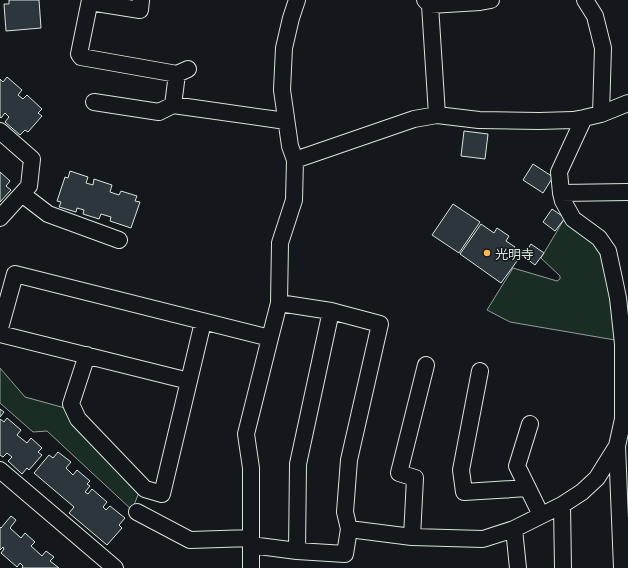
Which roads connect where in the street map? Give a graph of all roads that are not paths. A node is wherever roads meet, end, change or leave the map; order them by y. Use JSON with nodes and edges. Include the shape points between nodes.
{"nodes":[{"id":1,"x":141,"y":0,"type":"edge"},
{"id":2,"x":297,"y":0,"type":"edge"},
{"id":3,"x":585,"y":0,"type":"edge"},
{"id":4,"x":90,"y":1,"type":"edge"},
{"id":5,"x":483,"y":1,"type":"edge"},
{"id":6,"x":428,"y":3,"type":"edge"},
{"id":7,"x":94,"y":102,"type":"dead end"},
{"id":8,"x":628,"y":103,"type":"edge"},
{"id":9,"x":173,"y":105,"type":"junction"},
{"id":10,"x":601,"y":114,"type":"junction"},
{"id":11,"x":437,"y":115,"type":"junction"},
{"id":12,"x":584,"y":118,"type":"junction"},
{"id":13,"x":286,"y":121,"type":"junction"},
{"id":14,"x":0,"y":131,"type":"edge"},
{"id":15,"x":295,"y":160,"type":"junction"},
{"id":16,"x":628,"y":192,"type":"edge"},
{"id":17,"x":561,"y":193,"type":"junction"},
{"id":18,"x":22,"y":194,"type":"junction"},
{"id":19,"x":0,"y":218,"type":"edge"},
{"id":20,"x":119,"y":240,"type":"dead end"},
{"id":21,"x":279,"y":303,"type":"junction"},
{"id":22,"x":331,"y":311,"type":"junction"},
{"id":23,"x":203,"y":322,"type":"junction"},
{"id":24,"x":0,"y":328,"type":"edge"},
{"id":25,"x":0,"y":334,"type":"edge"},
{"id":26,"x":270,"y":338,"type":"junction"},
{"id":27,"x":87,"y":355,"type":"junction"},
{"id":28,"x":426,"y":366,"type":"dead end"},
{"id":29,"x":480,"y":371,"type":"dead end"},
{"id":30,"x":189,"y":381,"type":"junction"},
{"id":31,"x":530,"y":424,"type":"dead end"},
{"id":32,"x":617,"y":446,"type":"junction"},
{"id":33,"x":0,"y":470,"type":"edge"},
{"id":34,"x":528,"y":488,"type":"junction"},
{"id":35,"x":562,"y":504,"type":"junction"},
{"id":36,"x":137,"y":512,"type":"dead end"},
{"id":37,"x":541,"y":515,"type":"junction"},
{"id":38,"x":349,"y":528,"type":"junction"},
{"id":39,"x":514,"y":529,"type":"junction"},
{"id":40,"x":412,"y":537,"type":"junction"},
{"id":41,"x":251,"y":541,"type":"junction"},
{"id":42,"x":297,"y":551,"type":"junction"},
{"id":43,"x":115,"y":568,"type":"edge"},
{"id":44,"x":251,"y":568,"type":"edge"},
{"id":45,"x":518,"y":568,"type":"edge"},
{"id":46,"x":563,"y":568,"type":"edge"},
{"id":47,"x":622,"y":568,"type":"edge"}],
"edges":[{"from":1,"to":4,"type":"street","via":[[140,10]]},
{"from":2,"to":13,"type":"street","via":[[284,48],[282,90]]},
{"from":3,"to":10,"type":"street","via":[[595,16],[603,48]]},
{"from":4,"to":9,"type":"street","via":[[81,57],[182,72]]},
{"from":5,"to":6,"type":"street"},
{"from":6,"to":11,"type":"street"},
{"from":7,"to":9,"type":"street","via":[[159,112]]},
{"from":8,"to":10,"type":"street"},
{"from":9,"to":13,"type":"street"},
{"from":10,"to":12,"type":"street"},
{"from":11,"to":12,"type":"street","via":[[479,120],[539,121]]},
{"from":11,"to":15,"type":"street","via":[[414,119]]},
{"from":12,"to":17,"type":"street","via":[[559,172]]},
{"from":13,"to":15,"type":"street"},
{"from":14,"to":18,"type":"street","via":[[32,159],[29,186]]},
{"from":15,"to":21,"type":"street","via":[[294,200],[280,243]]},
{"from":16,"to":17,"type":"street"},
{"from":17,"to":32,"type":"street","via":[[574,219],[599,238],[608,251],[624,344],[623,419]]},
{"from":18,"to":19,"type":"street"},
{"from":18,"to":20,"type":"street","via":[[48,214]]},
{"from":21,"to":22,"type":"street"},
{"from":21,"to":26,"type":"street"},
{"from":22,"to":38,"type":"street","via":[[380,324],[349,460],[345,512]]},
{"from":22,"to":42,"type":"street","via":[[298,464]]},
{"from":23,"to":24,"type":"street","via":[[15,274]]},
{"from":23,"to":26,"type":"street"},
{"from":23,"to":30,"type":"street"},
{"from":25,"to":27,"type":"street"},
{"from":26,"to":41,"type":"street","via":[[246,434],[251,468]]},
{"from":27,"to":30,"type":"street"},
{"from":27,"to":30,"type":"street","via":[[71,404],[78,419],[145,489],[162,494]]},
{"from":28,"to":40,"type":"street","via":[[399,473],[415,478]]},
{"from":29,"to":34,"type":"street","via":[[461,470],[464,492]]},
{"from":31,"to":34,"type":"street","via":[[517,466]]},
{"from":32,"to":35,"type":"street","via":[[597,478],[582,492]]},
{"from":32,"to":47,"type":"street"},
{"from":33,"to":43,"type":"street"},
{"from":34,"to":37,"type":"street"},
{"from":35,"to":37,"type":"street"},
{"from":35,"to":46,"type":"street"},
{"from":36,"to":41,"type":"street","via":[[190,540]]},
{"from":37,"to":39,"type":"street"},
{"from":38,"to":40,"type":"street"},
{"from":38,"to":42,"type":"street","via":[[345,554]]},
{"from":39,"to":40,"type":"street","via":[[483,539]]},
{"from":39,"to":45,"type":"street"},
{"from":41,"to":42,"type":"street"},
{"from":41,"to":44,"type":"street"}]}
